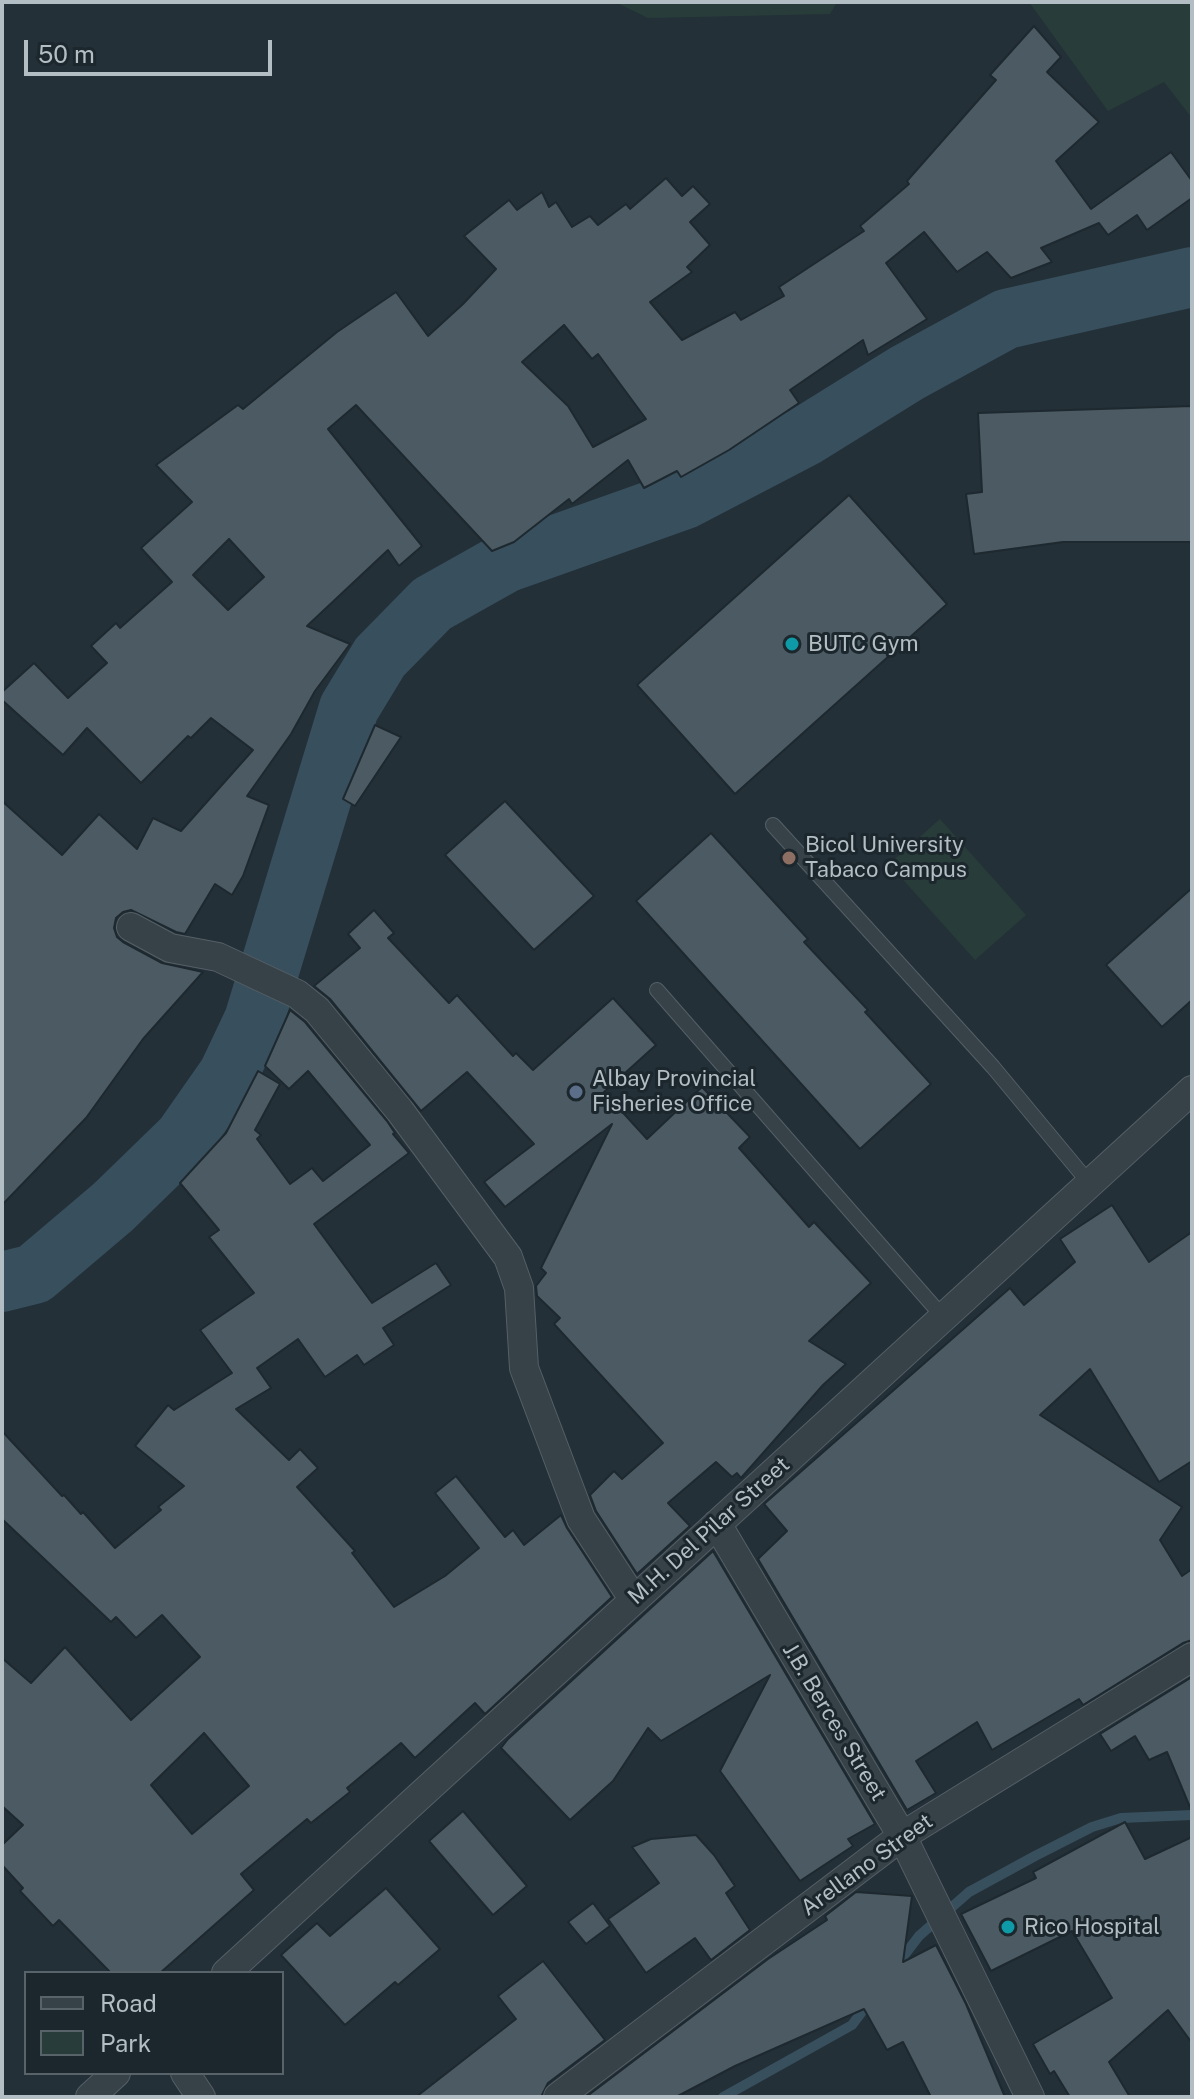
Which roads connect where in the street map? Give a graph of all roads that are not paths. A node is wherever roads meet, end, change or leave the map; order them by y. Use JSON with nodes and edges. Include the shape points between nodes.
{"nodes":[{"id":1,"x":773,"y":825,"type":"dead end"},
{"id":2,"x":131,"y":927,"type":"dead end"},
{"id":3,"x":657,"y":990,"type":"dead end"},
{"id":4,"x":1192,"y":1090,"type":"edge"},
{"id":5,"x":1090,"y":1184,"type":"junction"},
{"id":6,"x":943,"y":1317,"type":"junction"},
{"id":7,"x":717,"y":1524,"type":"junction"},
{"id":8,"x":634,"y":1600,"type":"junction"},
{"id":9,"x":1192,"y":1657,"type":"edge"},
{"id":10,"x":902,"y":1836,"type":"junction"},
{"id":11,"x":228,"y":1971,"type":"edge"},
{"id":12,"x":114,"y":2075,"type":"edge"},
{"id":13,"x":186,"y":2075,"type":"edge"},
{"id":14,"x":90,"y":2097,"type":"edge"},
{"id":15,"x":201,"y":2097,"type":"edge"},
{"id":16,"x":558,"y":2097,"type":"edge"},
{"id":17,"x":1030,"y":2097,"type":"edge"}],
"edges":[{"from":1,"to":5,"type":"lane","via":[[993,1067]]},
{"from":2,"to":8,"type":"street","via":[[170,948],[218,957],[297,994],[317,1010],[400,1111],[508,1257],[519,1288],[524,1368],[581,1519]]},
{"from":3,"to":6,"type":"lane"},
{"from":4,"to":5,"type":"street","name":"M.H. Del Pilar Street"},
{"from":5,"to":6,"type":"street","name":"M.H. Del Pilar Street"},
{"from":6,"to":7,"type":"street","name":"M.H. Del Pilar Street"},
{"from":7,"to":8,"type":"street","name":"M.H. Del Pilar Street"},
{"from":7,"to":10,"type":"street","name":"J.B. Berces Street"},
{"from":8,"to":11,"type":"street","name":"M.H. Del Pilar Street"},
{"from":9,"to":10,"type":"street","name":"Arellano Street"},
{"from":10,"to":16,"type":"street","name":"Arellano Street"},
{"from":10,"to":17,"type":"street","name":"J.B. Berces Street"},
{"from":12,"to":14,"type":"street"},
{"from":13,"to":15,"type":"street"}]}
